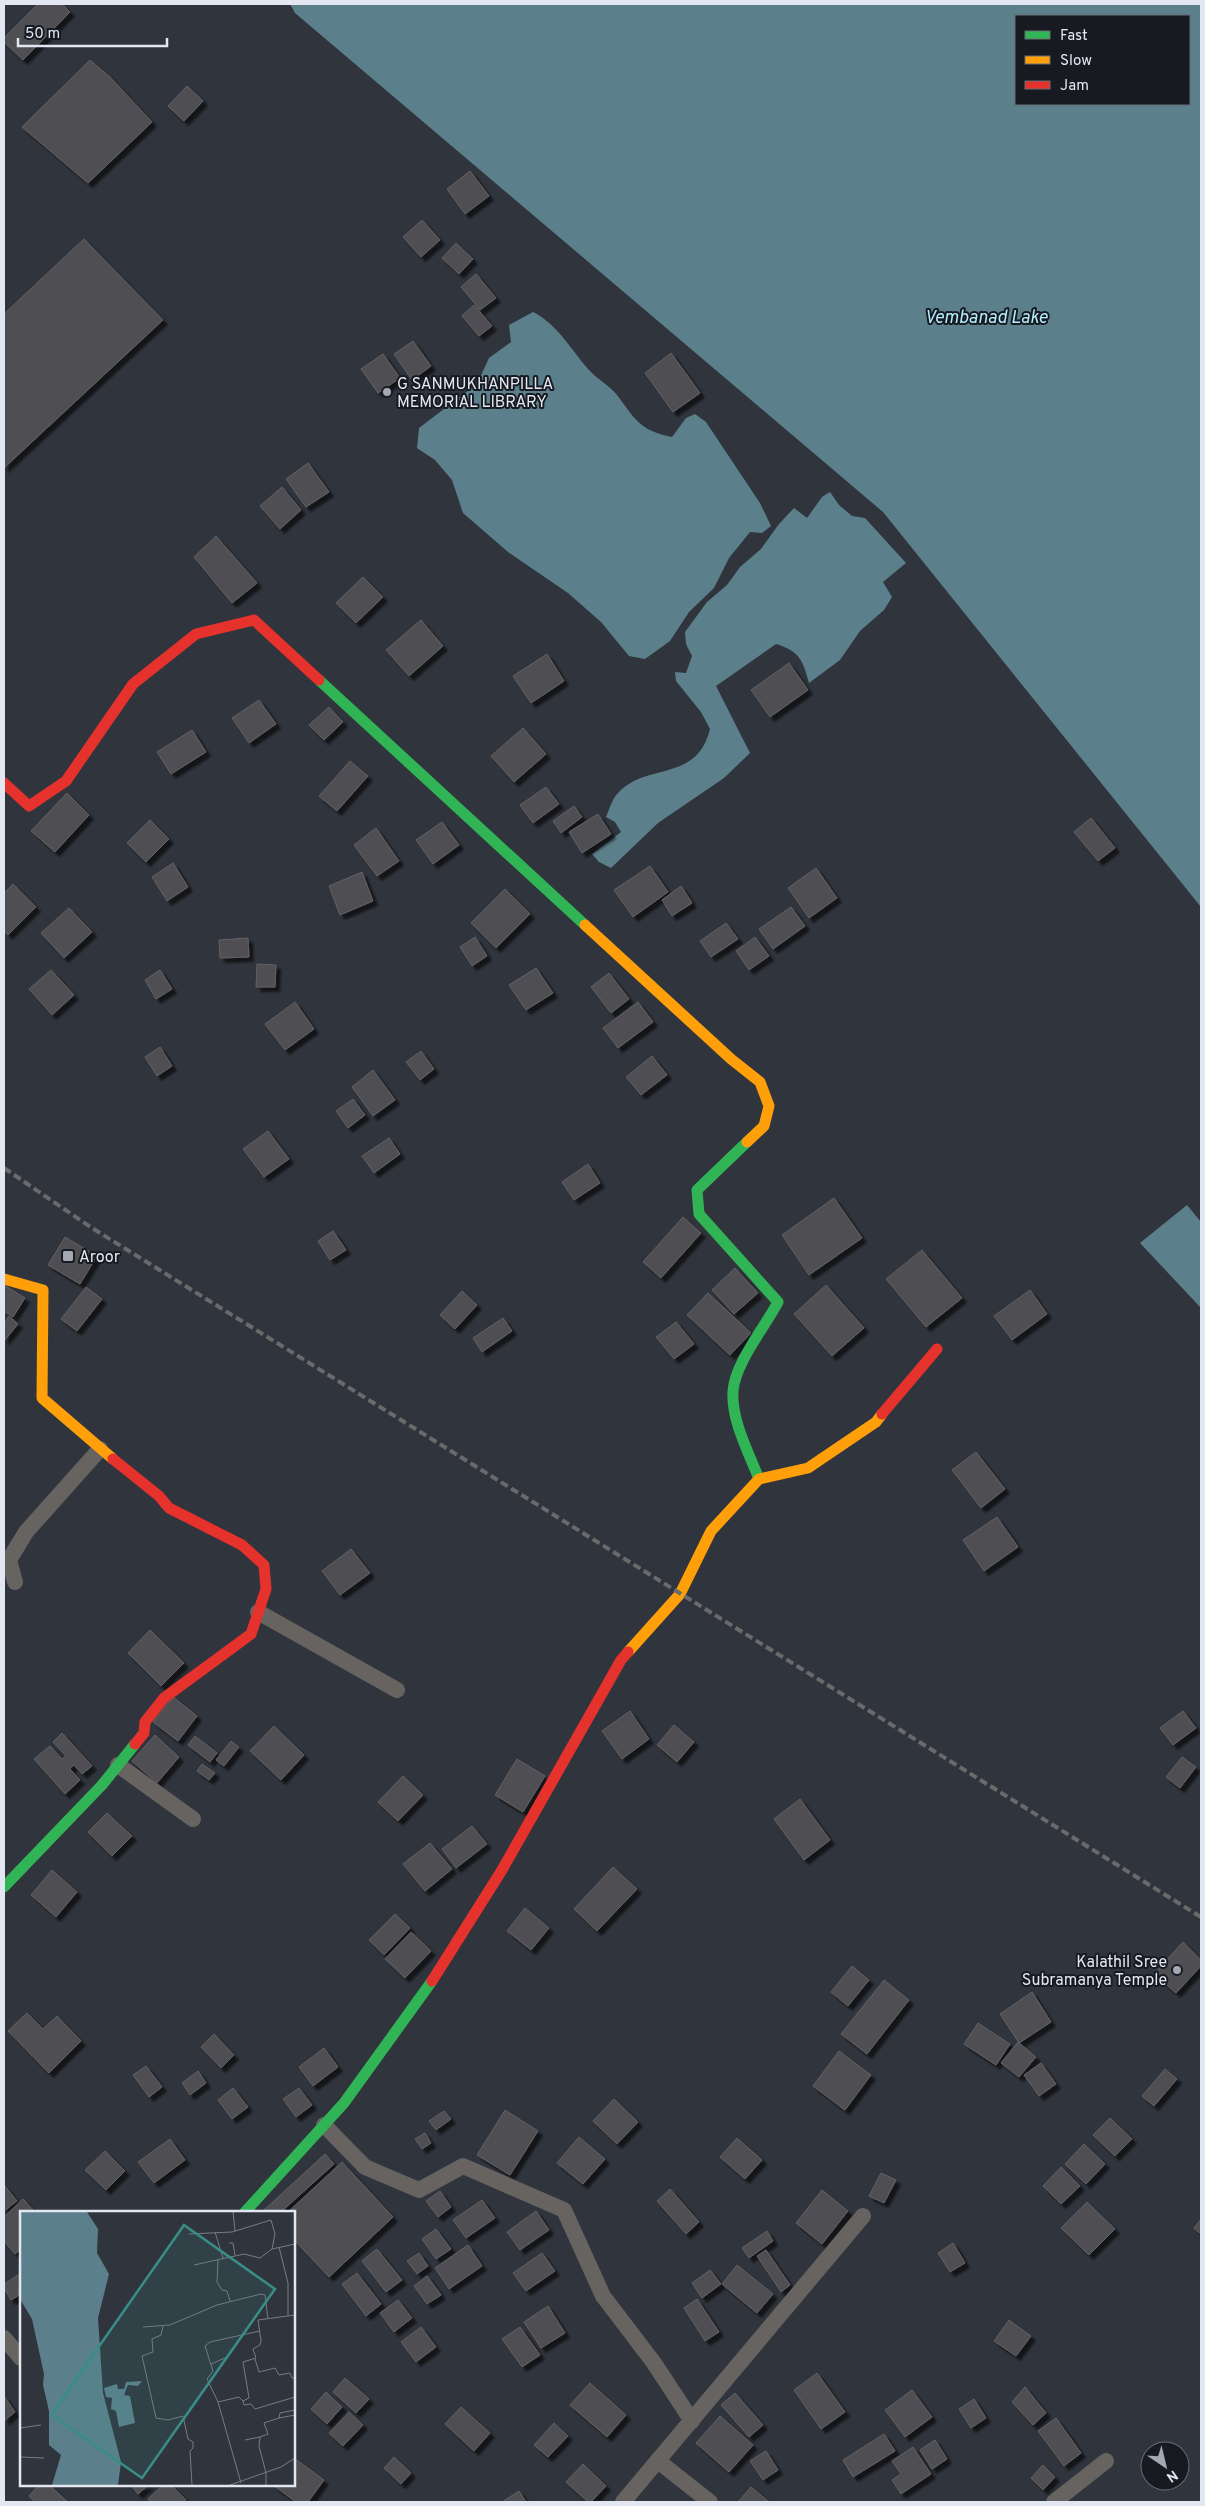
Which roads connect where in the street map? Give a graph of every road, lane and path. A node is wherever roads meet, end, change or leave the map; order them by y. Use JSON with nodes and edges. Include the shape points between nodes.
{"nodes":[{"id":1,"x":4,"y":783,"type":"edge"},
{"id":2,"x":4,"y":1278,"type":"edge"},
{"id":3,"x":937,"y":1349,"type":"dead end"},
{"id":4,"x":100,"y":1449,"type":"junction"},
{"id":5,"x":759,"y":1479,"type":"junction"},
{"id":6,"x":16,"y":1582,"type":"dead end"},
{"id":7,"x":258,"y":1612,"type":"junction"},
{"id":8,"x":397,"y":1690,"type":"dead end"},
{"id":9,"x":118,"y":1764,"type":"junction"},
{"id":10,"x":194,"y":1819,"type":"dead end"},
{"id":11,"x":4,"y":1887,"type":"edge"},
{"id":12,"x":324,"y":2125,"type":"junction"},
{"id":13,"x":246,"y":2211,"type":"edge"},
{"id":14,"x":863,"y":2216,"type":"dead end"},
{"id":15,"x":4,"y":2338,"type":"edge"},
{"id":16,"x":20,"y":2357,"type":"edge"},
{"id":17,"x":692,"y":2421,"type":"junction"},
{"id":18,"x":658,"y":2461,"type":"junction"},
{"id":19,"x":1106,"y":2461,"type":"dead end"},
{"id":20,"x":623,"y":2502,"type":"edge"},
{"id":21,"x":710,"y":2502,"type":"edge"},
{"id":22,"x":1054,"y":2502,"type":"edge"}],
"edges":[{"from":1,"to":5,"type":"street","via":[[29,806],[66,781],[133,684],[196,634],[254,620],[552,897],[760,1082],[769,1106],[764,1126],[697,1190],[699,1214],[778,1302],[742,1364],[733,1391],[741,1432]]},
{"from":2,"to":4,"type":"street","via":[[43,1290],[42,1398]]},
{"from":3,"to":5,"type":"street","via":[[876,1422],[808,1468]]},
{"from":4,"to":6,"type":"street","via":[[26,1532],[9,1560]]},
{"from":4,"to":7,"type":"street","via":[[159,1496],[169,1508],[242,1545],[264,1565],[266,1589]]},
{"from":5,"to":12,"type":"street","via":[[711,1531],[680,1594],[621,1660],[502,1870],[418,2003]]},
{"from":7,"to":8,"type":"street"},
{"from":7,"to":9,"type":"street","via":[[251,1634],[164,1698],[146,1722],[144,1734]]},
{"from":9,"to":10,"type":"street"},
{"from":9,"to":11,"type":"street","via":[[102,1785]]},
{"from":12,"to":13,"type":"street"},
{"from":12,"to":17,"type":"street","via":[[365,2167],[419,2190],[463,2166],[564,2210],[603,2296],[654,2363]]},
{"from":14,"to":17,"type":"street"},
{"from":15,"to":16,"type":"street"},
{"from":17,"to":18,"type":"street"},
{"from":18,"to":20,"type":"street"},
{"from":18,"to":21,"type":"street"},
{"from":19,"to":22,"type":"street"}]}
